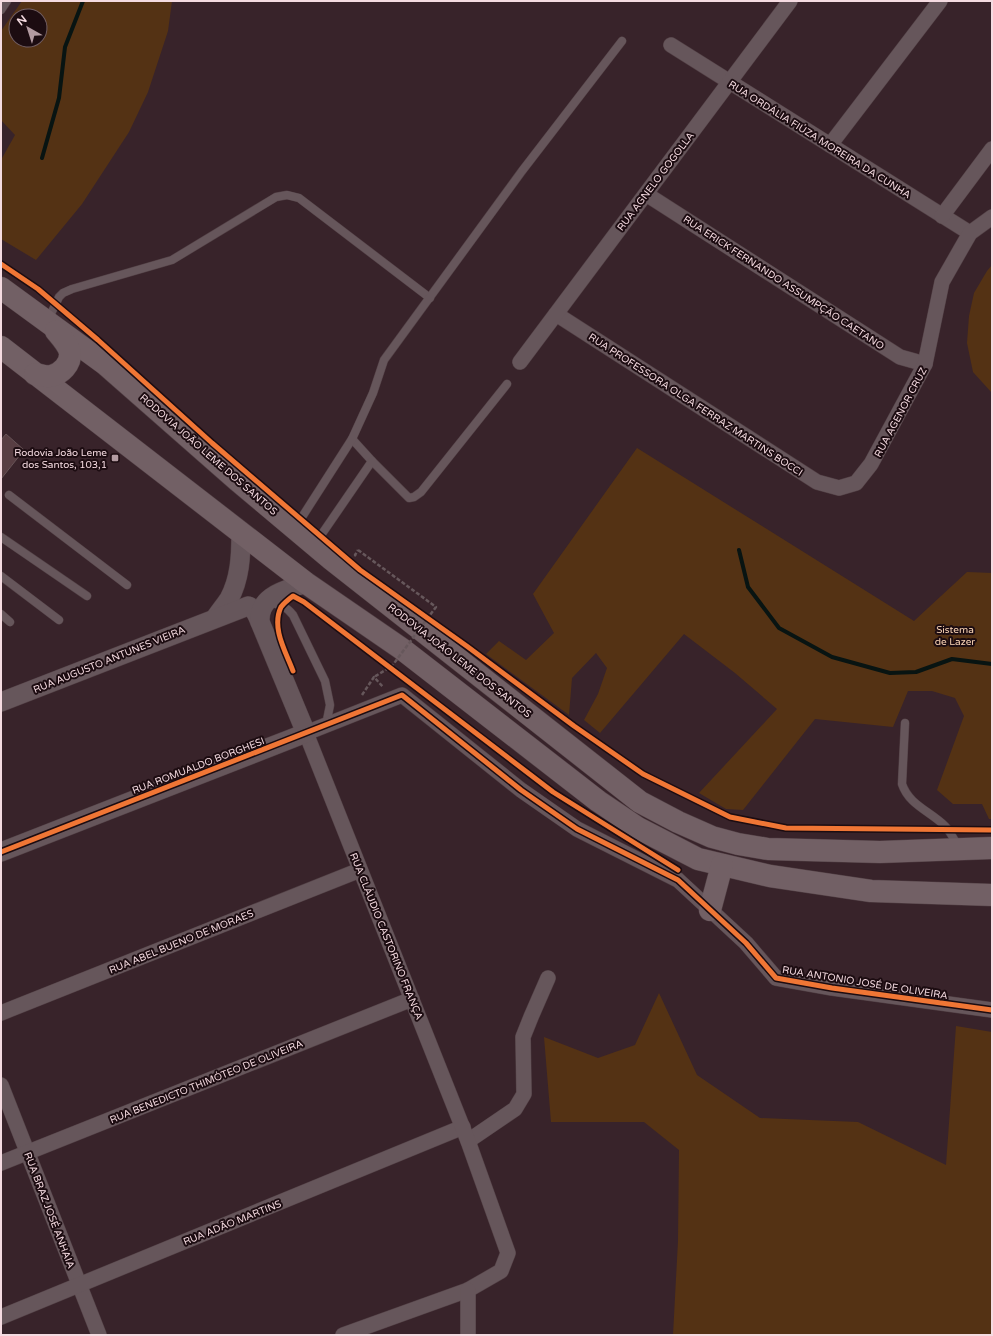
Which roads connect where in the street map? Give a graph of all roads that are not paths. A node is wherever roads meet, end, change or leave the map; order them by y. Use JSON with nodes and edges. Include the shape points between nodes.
{"nodes":[{"id":1,"x":7,"y":1,"type":"edge"},
{"id":2,"x":790,"y":1,"type":"edge"},
{"id":3,"x":940,"y":1,"type":"edge"},
{"id":4,"x":1,"y":10,"type":"edge"},
{"id":5,"x":622,"y":41,"type":"dead end"},
{"id":6,"x":671,"y":45,"type":"dead end"},
{"id":7,"x":729,"y":82,"type":"junction"},
{"id":8,"x":830,"y":145,"type":"junction"},
{"id":9,"x":992,"y":149,"type":"edge"},
{"id":10,"x":988,"y":164,"type":"edge"},
{"id":11,"x":646,"y":194,"type":"junction"},
{"id":12,"x":942,"y":216,"type":"junction"},
{"id":13,"x":992,"y":217,"type":"edge"},
{"id":14,"x":970,"y":233,"type":"junction"},
{"id":15,"x":1,"y":288,"type":"edge"},
{"id":16,"x":430,"y":298,"type":"junction"},
{"id":17,"x":556,"y":314,"type":"junction"},
{"id":18,"x":47,"y":322,"type":"junction"},
{"id":19,"x":1,"y":347,"type":"edge"},
{"id":20,"x":520,"y":362,"type":"dead end"},
{"id":21,"x":925,"y":364,"type":"junction"},
{"id":22,"x":35,"y":374,"type":"junction"},
{"id":23,"x":507,"y":384,"type":"dead end"},
{"id":24,"x":352,"y":438,"type":"junction"},
{"id":25,"x":372,"y":461,"type":"junction"},
{"id":26,"x":839,"y":488,"type":"joint"},
{"id":27,"x":9,"y":495,"type":"dead end"},
{"id":28,"x":294,"y":528,"type":"junction"},
{"id":29,"x":241,"y":534,"type":"junction"},
{"id":30,"x":1,"y":537,"type":"edge"},
{"id":31,"x":314,"y":545,"type":"junction"},
{"id":32,"x":1,"y":576,"type":"edge"},
{"id":33,"x":306,"y":583,"type":"junction"},
{"id":34,"x":127,"y":585,"type":"dead end"},
{"id":35,"x":87,"y":596,"type":"dead end"},
{"id":36,"x":262,"y":602,"type":"junction"},
{"id":37,"x":1,"y":614,"type":"edge"},
{"id":38,"x":216,"y":617,"type":"junction"},
{"id":39,"x":59,"y":620,"type":"dead end"},
{"id":40,"x":10,"y":622,"type":"dead end"},
{"id":41,"x":402,"y":695,"type":"joint"},
{"id":42,"x":1,"y":702,"type":"edge"},
{"id":43,"x":905,"y":723,"type":"dead end"},
{"id":44,"x":326,"y":725,"type":"junction"},
{"id":45,"x":306,"y":733,"type":"junction"},
{"id":46,"x":992,"y":848,"type":"edge"},
{"id":47,"x":961,"y":849,"type":"junction"},
{"id":48,"x":1,"y":852,"type":"edge"},
{"id":49,"x":722,"y":865,"type":"junction"},
{"id":50,"x":360,"y":870,"type":"junction"},
{"id":51,"x":992,"y":895,"type":"edge"},
{"id":52,"x":710,"y":910,"type":"junction"},
{"id":53,"x":548,"y":978,"type":"dead end"},
{"id":54,"x":412,"y":999,"type":"junction"},
{"id":55,"x":992,"y":1010,"type":"edge"},
{"id":56,"x":1,"y":1013,"type":"edge"},
{"id":57,"x":1,"y":1085,"type":"edge"},
{"id":58,"x":466,"y":1134,"type":"junction"},
{"id":59,"x":28,"y":1152,"type":"junction"},
{"id":60,"x":1,"y":1163,"type":"edge"},
{"id":61,"x":80,"y":1285,"type":"junction"},
{"id":62,"x":468,"y":1290,"type":"junction"},
{"id":63,"x":1,"y":1317,"type":"edge"},
{"id":64,"x":99,"y":1335,"type":"edge"},
{"id":65,"x":343,"y":1335,"type":"edge"},
{"id":66,"x":468,"y":1335,"type":"edge"}],
"edges":[{"from":1,"to":4,"type":"lane"},
{"from":2,"to":7,"type":"street","name":"RUA AGNELO GOGOLLA"},
{"from":3,"to":8,"type":"street"},
{"from":5,"to":16,"type":"lane","via":[[522,171]]},
{"from":6,"to":7,"type":"street","name":"RUA ORDÁLIA FIÚZA MOREIRA DA CUNHA"},
{"from":7,"to":8,"type":"street","name":"RUA ORDÁLIA FIÚZA MOREIRA DA CUNHA"},
{"from":7,"to":11,"type":"street","name":"RUA AGNELO GOGOLLA"},
{"from":8,"to":12,"type":"street","name":"RUA ORDÁLIA FIÚZA MOREIRA DA CUNHA"},
{"from":9,"to":10,"type":"street"},
{"from":10,"to":12,"type":"street"},
{"from":11,"to":17,"type":"street","name":"RUA AGNELO GOGOLLA"},
{"from":11,"to":21,"type":"street","name":"RUA ERICK FERNANDO ASSUMPÇÃO CAETANO","via":[[900,357]]},
{"from":12,"to":14,"type":"street","name":"RUA ORDÁLIA FIÚZA MOREIRA DA CUNHA"},
{"from":13,"to":14,"type":"street","name":"RUA AGENOR CRUZ"},
{"from":14,"to":21,"type":"street","name":"RUA AGENOR CRUZ","via":[[942,282]]},
{"from":15,"to":18,"type":"main road","name":"RODOVIA JOÃO LEME DOS SANTOS"},
{"from":16,"to":18,"type":"lane","via":[[300,198],[287,195],[276,197],[172,260],[63,293]]},
{"from":16,"to":24,"type":"lane","via":[[384,360],[373,393]]},
{"from":17,"to":20,"type":"street","name":"RUA AGNELO GOGOLLA"},
{"from":17,"to":26,"type":"street","name":"RUA PROFESSORA OLGA FERRAZ MARTINS BOCCI","via":[[817,482]]},
{"from":18,"to":22,"type":"main road","via":[[65,343],[70,353],[69,362],[60,373],[50,377]]},
{"from":18,"to":28,"type":"main road","name":"RODOVIA JOÃO LEME DOS SANTOS","via":[[106,364]]},
{"from":19,"to":22,"type":"main road"},
{"from":21,"to":26,"type":"street","name":"RUA AGENOR CRUZ","via":[[871,464],[856,483]]},
{"from":22,"to":29,"type":"main road"},
{"from":23,"to":25,"type":"lane","via":[[421,492],[414,497],[409,498]]},
{"from":24,"to":25,"type":"lane"},
{"from":24,"to":28,"type":"lane"},
{"from":25,"to":31,"type":"lane"},
{"from":27,"to":34,"type":"lane"},
{"from":28,"to":31,"type":"main road","name":"RODOVIA JOÃO LEME DOS SANTOS"},
{"from":29,"to":33,"type":"main road"},
{"from":29,"to":38,"type":"street","via":[[241,557],[237,576],[229,598]]},
{"from":30,"to":35,"type":"lane"},
{"from":31,"to":47,"type":"main road","name":"RODOVIA JOÃO LEME DOS SANTOS","via":[[640,802],[678,822],[738,844],[768,849],[880,852]]},
{"from":32,"to":39,"type":"lane"},
{"from":33,"to":36,"type":"street","name":"RUA AUGUSTO ANTUNES VIEIRA"},
{"from":33,"to":49,"type":"main road","via":[[402,649],[598,801],[638,828],[698,858]]},
{"from":36,"to":38,"type":"street","name":"RUA AUGUSTO ANTUNES VIEIRA"},
{"from":36,"to":44,"type":"lane","via":[[288,608],[293,615],[325,681],[330,704]]},
{"from":36,"to":45,"type":"street","name":"RUA CLÁUDIO CASTORINO FRANÇA","via":[[260,622]]},
{"from":37,"to":40,"type":"lane"},
{"from":38,"to":42,"type":"street","name":"RUA AUGUSTO ANTUNES VIEIRA"},
{"from":41,"to":44,"type":"street","name":"RUA ROMUALDO BORGHESI"},
{"from":41,"to":52,"type":"street","name":"RUA ANTONIO JOSÉ DE OLIVEIRA","via":[[521,790],[577,829],[678,880]]},
{"from":43,"to":47,"type":"lane","via":[[902,784],[905,793],[945,826]]},
{"from":44,"to":45,"type":"street","name":"RUA ROMUALDO BORGHESI"},
{"from":45,"to":48,"type":"street","name":"RUA ROMUALDO BORGHESI"},
{"from":45,"to":50,"type":"street","name":"RUA CLÁUDIO CASTORINO FRANÇA"},
{"from":46,"to":47,"type":"main road","name":"RODOVIA JOÃO LEME DOS SANTOS"},
{"from":49,"to":51,"type":"main road","via":[[770,876],[871,891]]},
{"from":49,"to":52,"type":"main road"},
{"from":50,"to":54,"type":"street","name":"RUA CLÁUDIO CASTORINO FRANÇA"},
{"from":50,"to":56,"type":"street","name":"RUA ABEL BUENO DE MORAES"},
{"from":52,"to":55,"type":"street","name":"RUA ANTONIO JOSÉ DE OLIVEIRA","via":[[746,943],[776,978]]},
{"from":53,"to":58,"type":"street","name":"RUA ADÃO MARTINS","via":[[523,1037],[524,1094],[515,1109]]},
{"from":54,"to":58,"type":"street","name":"RUA CLÁUDIO CASTORINO FRANÇA"},
{"from":54,"to":59,"type":"street","name":"RUA BENEDICTO THIMÓTEO DE OLIVEIRA"},
{"from":57,"to":59,"type":"street","name":"RUA BRAZ JOSÉ ANHAIA"},
{"from":58,"to":61,"type":"street","name":"RUA ADÃO MARTINS"},
{"from":58,"to":62,"type":"street","name":"RUA CLÁUDIO CASTORINO FRANÇA","via":[[508,1253],[501,1271]]},
{"from":59,"to":60,"type":"street","name":"RUA BENEDICTO THIMÓTEO DE OLIVEIRA"},
{"from":59,"to":61,"type":"street","name":"RUA BRAZ JOSÉ ANHAIA"},
{"from":61,"to":63,"type":"street","name":"RUA ADÃO MARTINS"},
{"from":61,"to":64,"type":"street","name":"RUA BRAZ JOSÉ ANHAIA"},
{"from":62,"to":65,"type":"street"},
{"from":62,"to":66,"type":"street"}]}
